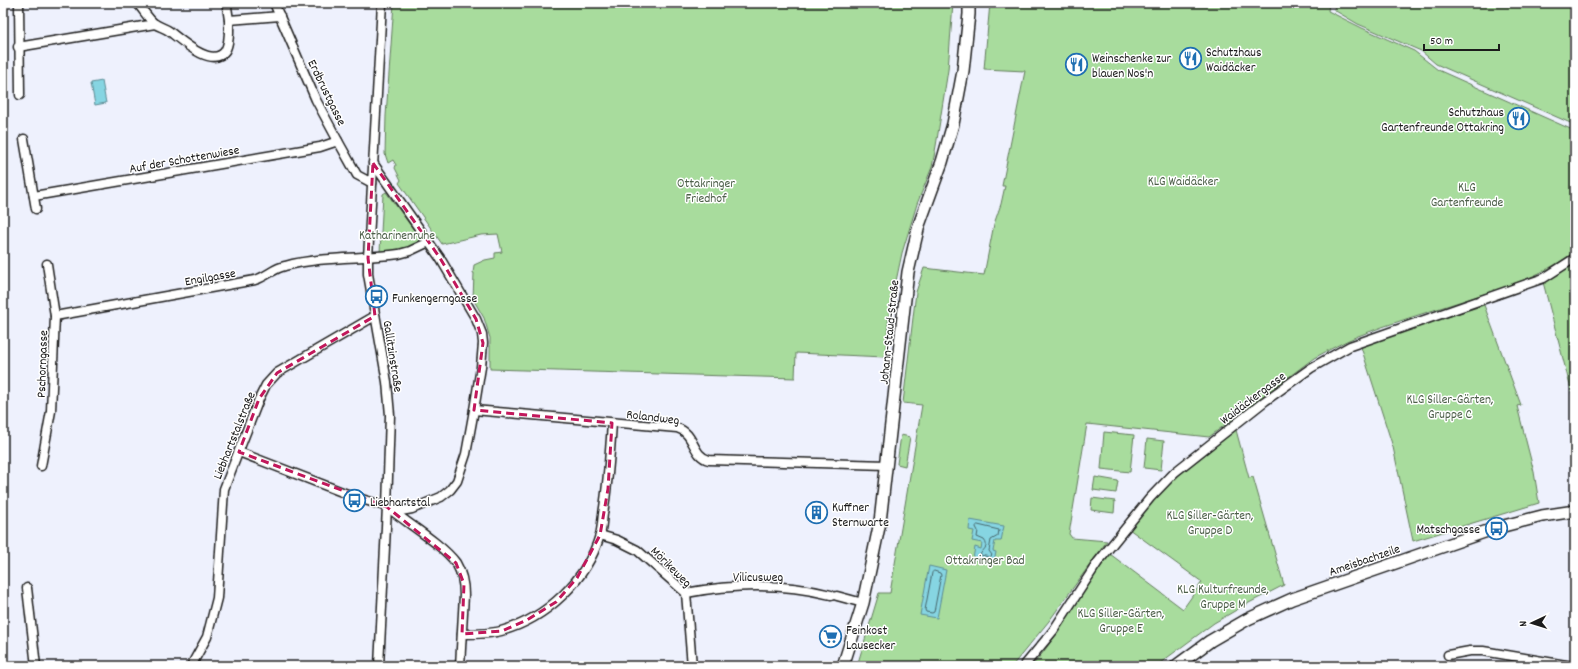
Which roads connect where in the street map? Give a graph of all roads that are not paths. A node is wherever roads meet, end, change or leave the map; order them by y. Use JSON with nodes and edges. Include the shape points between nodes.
{"nodes":[{"id":1,"x":19,"y":3,"type":"edge"},
{"id":2,"x":137,"y":3,"type":"edge"},
{"id":3,"x":274,"y":3,"type":"edge"},
{"id":4,"x":382,"y":3,"type":"edge"},
{"id":5,"x":969,"y":3,"type":"edge"},
{"id":6,"x":228,"y":7,"type":"dead end"},
{"id":7,"x":280,"y":16,"type":"junction"},
{"id":8,"x":229,"y":20,"type":"junction"},
{"id":9,"x":155,"y":24,"type":"junction"},
{"id":10,"x":18,"y":47,"type":"junction"},
{"id":11,"x":20,"y":95,"type":"dead end"},
{"id":12,"x":24,"y":139,"type":"dead end"},
{"id":13,"x":338,"y":141,"type":"junction"},
{"id":14,"x":373,"y":163,"type":"junction"},
{"id":15,"x":372,"y":183,"type":"junction"},
{"id":16,"x":34,"y":196,"type":"junction"},
{"id":17,"x":36,"y":209,"type":"dead end"},
{"id":18,"x":430,"y":242,"type":"junction"},
{"id":19,"x":368,"y":258,"type":"junction"},
{"id":20,"x":1575,"y":258,"type":"edge"},
{"id":21,"x":47,"y":264,"type":"dead end"},
{"id":22,"x":55,"y":316,"type":"junction"},
{"id":23,"x":375,"y":316,"type":"junction"},
{"id":24,"x":474,"y":410,"type":"junction"},
{"id":25,"x":612,"y":423,"type":"junction"},
{"id":26,"x":240,"y":452,"type":"junction"},
{"id":27,"x":887,"y":465,"type":"junction"},
{"id":28,"x":41,"y":466,"type":"dead end"},
{"id":29,"x":387,"y":508,"type":"junction"},
{"id":30,"x":1575,"y":511,"type":"edge"},
{"id":31,"x":600,"y":535,"type":"junction"},
{"id":32,"x":27,"y":588,"type":"dead end"},
{"id":33,"x":686,"y":593,"type":"junction"},
{"id":34,"x":863,"y":603,"type":"junction"},
{"id":35,"x":462,"y":634,"type":"junction"},
{"id":36,"x":1448,"y":655,"type":"dead end"},
{"id":37,"x":1525,"y":662,"type":"edge"},
{"id":38,"x":36,"y":666,"type":"edge"},
{"id":39,"x":191,"y":666,"type":"edge"},
{"id":40,"x":379,"y":666,"type":"edge"},
{"id":41,"x":460,"y":666,"type":"edge"},
{"id":42,"x":692,"y":666,"type":"edge"},
{"id":43,"x":843,"y":666,"type":"edge"},
{"id":44,"x":1024,"y":666,"type":"edge"},
{"id":45,"x":1176,"y":666,"type":"edge"},
{"id":46,"x":1572,"y":666,"type":"edge"}],
"edges":[{"from":1,"to":10,"type":"street"},
{"from":2,"to":9,"type":"street"},
{"from":3,"to":7,"type":"street","name":"Erdbrustgasse"},
{"from":4,"to":14,"type":"street","name":"Gallitzinstraße"},
{"from":5,"to":27,"type":"street","name":"Johann-Staud-Straße","via":[[963,71],[953,124],[919,225],[908,272]]},
{"from":6,"to":8,"type":"street"},
{"from":7,"to":8,"type":"street"},
{"from":7,"to":13,"type":"street","name":"Erdbrustgasse","via":[[316,100]]},
{"from":8,"to":9,"type":"street","via":[[228,43],[221,55],[215,57],[200,53]]},
{"from":9,"to":10,"type":"street"},
{"from":10,"to":11,"type":"street"},
{"from":12,"to":16,"type":"street"},
{"from":13,"to":15,"type":"street","name":"Erdbrustgasse","via":[[358,175]]},
{"from":13,"to":16,"type":"street","name":"Auf der Schottenwiese","via":[[320,147]]},
{"from":14,"to":15,"type":"street","name":"Gallitzinstraße"},
{"from":14,"to":18,"type":"street"},
{"from":15,"to":19,"type":"street","name":"Gallitzinstraße"},
{"from":16,"to":17,"type":"street"},
{"from":18,"to":19,"type":"street","via":[[404,253]]},
{"from":18,"to":24,"type":"street","via":[[468,305],[482,334],[482,366]]},
{"from":19,"to":22,"type":"street","name":"Engilgasse","via":[[291,264],[255,280]]},
{"from":19,"to":23,"type":"street","name":"Gallitzinstraße"},
{"from":20,"to":44,"type":"street","name":"Waidäckergasse","via":[[1544,278],[1350,346],[1311,368],[1271,397],[1175,472],[1150,498],[1098,562],[1053,631]]},
{"from":21,"to":22,"type":"street","name":"Pschorngasse"},
{"from":22,"to":28,"type":"street","name":"Pschorngasse","via":[[51,411]]},
{"from":23,"to":26,"type":"street","name":"Liebhartstalstraße","via":[[277,373],[266,385],[259,399]]},
{"from":23,"to":29,"type":"street","name":"Gallitzinstraße","via":[[390,415]]},
{"from":24,"to":25,"type":"street","name":"Rolandweg"},
{"from":24,"to":29,"type":"street","via":[[462,469],[450,490],[441,497],[412,509],[401,511]]},
{"from":25,"to":27,"type":"street","name":"Rolandweg","via":[[680,429],[689,435],[700,456],[709,460]]},
{"from":25,"to":31,"type":"street","via":[[608,488]]},
{"from":26,"to":29,"type":"street"},
{"from":26,"to":39,"type":"street","name":"Liebhartstalstraße","via":[[224,489],[217,598],[207,637]]},
{"from":27,"to":34,"type":"street","name":"Johann-Staud-Straße","via":[[880,522]]},
{"from":29,"to":35,"type":"street","via":[[448,554],[456,563],[464,584]]},
{"from":29,"to":40,"type":"street","name":"Gallitzinstraße"},
{"from":30,"to":45,"type":"street","name":"Ameisbachzeile","via":[[1542,516],[1496,528],[1292,599],[1242,622]]},
{"from":31,"to":33,"type":"street","name":"Mörikeweg","via":[[637,550]]},
{"from":31,"to":35,"type":"street","via":[[587,564],[556,602],[542,612],[502,631]]},
{"from":32,"to":38,"type":"street"},
{"from":33,"to":34,"type":"street","name":"Vilicusweg","via":[[774,586],[814,591]]},
{"from":33,"to":42,"type":"street","name":"Mörikeweg"},
{"from":34,"to":43,"type":"street","name":"Johann-Staud-Straße"},
{"from":35,"to":41,"type":"street"},
{"from":36,"to":37,"type":"street","via":[[1482,651]]},
{"from":37,"to":46,"type":"street"}]}
